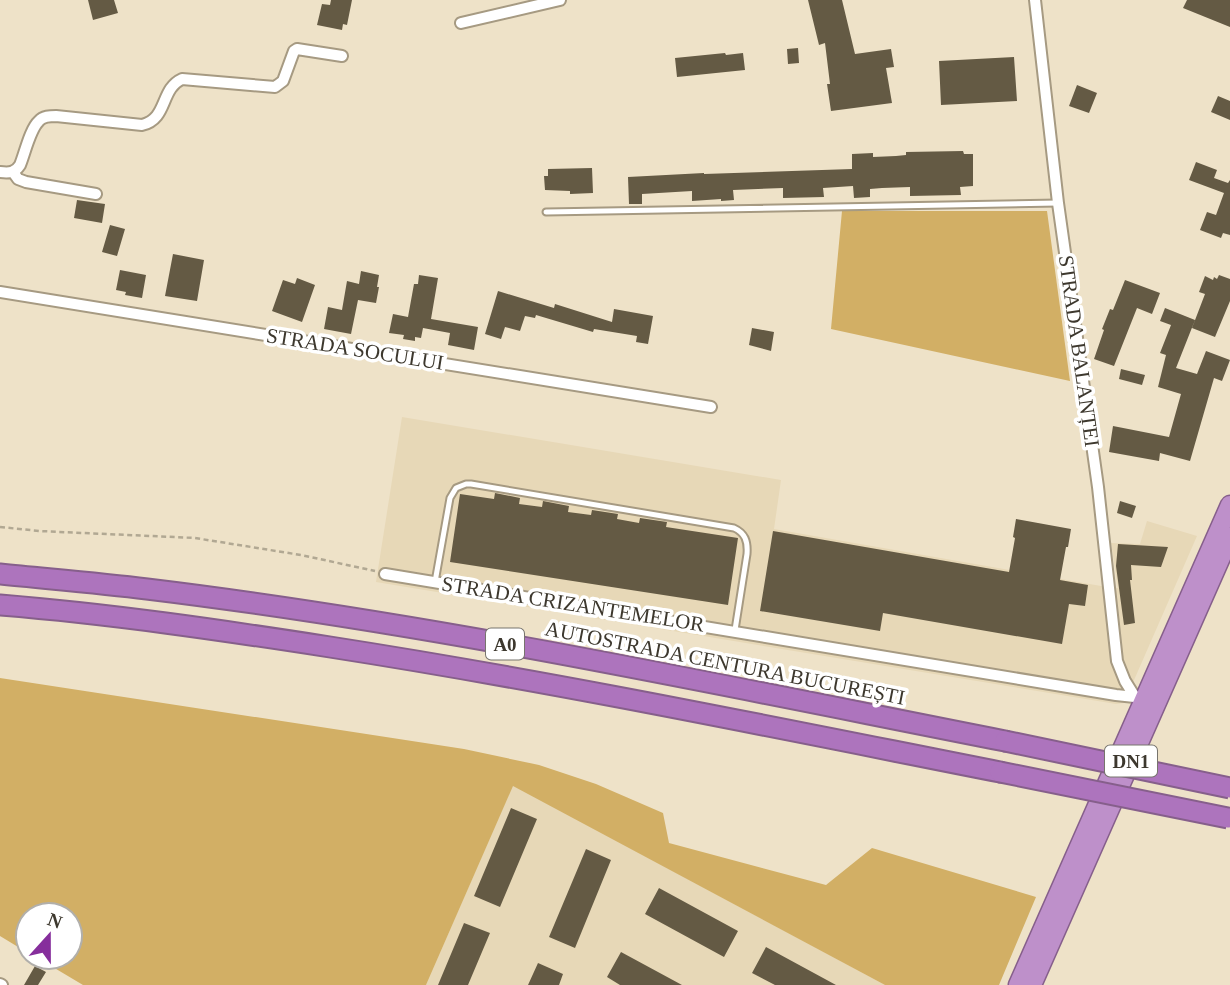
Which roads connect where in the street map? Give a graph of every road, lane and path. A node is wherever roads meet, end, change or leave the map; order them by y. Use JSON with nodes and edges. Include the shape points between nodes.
{"nodes":[{"id":1,"x":560,"y":0,"type":"edge"},
{"id":2,"x":1035,"y":0,"type":"edge"},
{"id":3,"x":461,"y":23,"type":"dead end"},
{"id":4,"x":342,"y":56,"type":"dead end"},
{"id":5,"x":0,"y":172,"type":"edge"},
{"id":6,"x":13,"y":172,"type":"junction"},
{"id":7,"x":96,"y":194,"type":"dead end"},
{"id":8,"x":1058,"y":203,"type":"junction"},
{"id":9,"x":546,"y":212,"type":"dead end"},
{"id":10,"x":0,"y":292,"type":"edge"},
{"id":11,"x":711,"y":407,"type":"dead end"},
{"id":12,"x":1230,"y":505,"type":"edge"},
{"id":13,"x":0,"y":527,"type":"edge"},
{"id":14,"x":1230,"y":537,"type":"edge"},
{"id":15,"x":0,"y":574,"type":"edge"},
{"id":16,"x":385,"y":574,"type":"joint"},
{"id":17,"x":436,"y":582,"type":"junction"},
{"id":18,"x":0,"y":605,"type":"edge"},
{"id":19,"x":735,"y":631,"type":"junction"},
{"id":20,"x":1140,"y":697,"type":"junction"},
{"id":21,"x":1230,"y":788,"type":"edge"},
{"id":22,"x":1229,"y":818,"type":"edge"},
{"id":23,"x":1017,"y":985,"type":"edge"},
{"id":24,"x":1032,"y":985,"type":"edge"}],
"edges":[{"from":1,"to":3,"type":"street"},
{"from":2,"to":8,"type":"street","name":"STRADA BALANȚEI"},
{"from":4,"to":6,"type":"street","via":[[297,49],[283,81],[275,87],[182,79],[172,86],[157,117],[147,124],[45,117],[34,128]]},
{"from":5,"to":6,"type":"street"},
{"from":6,"to":7,"type":"street","via":[[26,182]]},
{"from":8,"to":9,"type":"lane"},
{"from":8,"to":20,"type":"street","name":"STRADA BALANȚEI","via":[[1117,661],[1125,681]]},
{"from":10,"to":11,"type":"street","name":"STRADA SOCULUI"},
{"from":12,"to":20,"type":"highway","number":"DN1"},
{"from":13,"to":16,"type":"path","via":[[195,538]]},
{"from":14,"to":24,"type":"highway","number":"DN1"},
{"from":15,"to":21,"type":"highway","name":"AUTOSTRADA CENTURA BUCUREȘTI","number":"A0","bridge":true,"via":[[148,589],[431,631]]},
{"from":16,"to":17,"type":"street","name":"STRADA CRIZANTEMELOR"},
{"from":17,"to":19,"type":"street","name":"STRADA CRIZANTEMELOR"},
{"from":17,"to":19,"type":"lane","via":[[450,498],[456,488],[471,484],[740,531],[747,541],[747,554]]},
{"from":18,"to":22,"type":"highway","number":"A0","bridge":true,"via":[[143,620],[426,662]]},
{"from":19,"to":20,"type":"street","name":"STRADA CRIZANTEMELOR"},
{"from":20,"to":23,"type":"highway","number":"DN1"}]}
